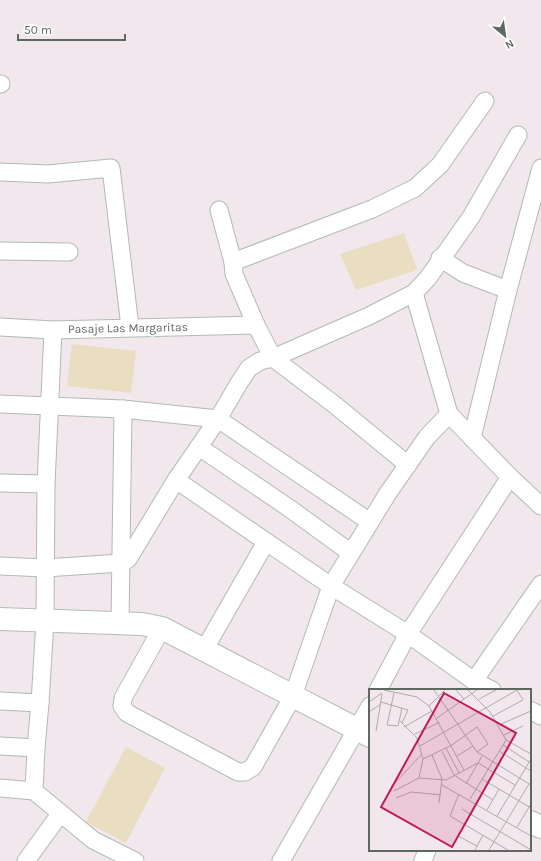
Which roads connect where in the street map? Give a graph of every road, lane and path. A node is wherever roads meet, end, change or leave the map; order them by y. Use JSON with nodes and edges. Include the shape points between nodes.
{"nodes":[{"id":1,"x":485,"y":101,"type":"dead end"},
{"id":2,"x":518,"y":134,"type":"dead end"},
{"id":3,"x":541,"y":168,"type":"edge"},
{"id":4,"x":0,"y":172,"type":"edge"},
{"id":5,"x":219,"y":210,"type":"dead end"},
{"id":6,"x":0,"y":251,"type":"edge"},
{"id":7,"x":69,"y":252,"type":"dead end"},
{"id":8,"x":440,"y":258,"type":"junction"},
{"id":9,"x":233,"y":262,"type":"junction"},
{"id":10,"x":508,"y":290,"type":"junction"},
{"id":11,"x":414,"y":293,"type":"junction"},
{"id":12,"x":256,"y":325,"type":"junction"},
{"id":13,"x":0,"y":327,"type":"edge"},
{"id":14,"x":130,"y":328,"type":"junction"},
{"id":15,"x":53,"y":330,"type":"junction"},
{"id":16,"x":273,"y":358,"type":"junction"},
{"id":17,"x":0,"y":404,"type":"edge"},
{"id":18,"x":49,"y":406,"type":"junction"},
{"id":19,"x":123,"y":409,"type":"junction"},
{"id":20,"x":449,"y":414,"type":"junction"},
{"id":21,"x":218,"y":419,"type":"junction"},
{"id":22,"x":472,"y":438,"type":"junction"},
{"id":23,"x":199,"y":447,"type":"junction"},
{"id":24,"x":408,"y":465,"type":"junction"},
{"id":25,"x":510,"y":477,"type":"junction"},
{"id":26,"x":176,"y":480,"type":"junction"},
{"id":27,"x":0,"y":483,"type":"edge"},
{"id":28,"x":46,"y":484,"type":"junction"},
{"id":29,"x":541,"y":506,"type":"edge"},
{"id":30,"x":370,"y":522,"type":"junction"},
{"id":31,"x":266,"y":542,"type":"junction"},
{"id":32,"x":351,"y":553,"type":"junction"},
{"id":33,"x":122,"y":563,"type":"junction"},
{"id":34,"x":0,"y":566,"type":"edge"},
{"id":35,"x":45,"y":568,"type":"junction"},
{"id":36,"x":541,"y":584,"type":"edge"},
{"id":37,"x":331,"y":586,"type":"junction"},
{"id":38,"x":0,"y":619,"type":"edge"},
{"id":39,"x":45,"y":621,"type":"junction"},
{"id":40,"x":120,"y":623,"type":"junction"},
{"id":41,"x":162,"y":628,"type":"junction"},
{"id":42,"x":408,"y":634,"type":"junction"},
{"id":43,"x":204,"y":650,"type":"junction"},
{"id":44,"x":474,"y":681,"type":"junction"},
{"id":45,"x":379,"y":689,"type":"edge"},
{"id":46,"x":490,"y":689,"type":"edge"},
{"id":47,"x":293,"y":696,"type":"junction"},
{"id":48,"x":0,"y":701,"type":"edge"},
{"id":49,"x":40,"y":703,"type":"junction"},
{"id":50,"x":369,"y":710,"type":"edge"},
{"id":51,"x":531,"y":711,"type":"edge"},
{"id":52,"x":541,"y":716,"type":"edge"},
{"id":53,"x":364,"y":733,"type":"edge"},
{"id":54,"x":0,"y":746,"type":"edge"},
{"id":55,"x":36,"y":748,"type":"junction"},
{"id":56,"x":0,"y":788,"type":"edge"},
{"id":57,"x":34,"y":791,"type":"junction"},
{"id":58,"x":60,"y":814,"type":"junction"},
{"id":59,"x":531,"y":822,"type":"edge"},
{"id":60,"x":541,"y":827,"type":"edge"},
{"id":61,"x":427,"y":851,"type":"edge"},
{"id":62,"x":124,"y":859,"type":"edge"},
{"id":63,"x":26,"y":861,"type":"edge"},
{"id":64,"x":281,"y":861,"type":"edge"},
{"id":65,"x":423,"y":861,"type":"edge"}],
"edges":[{"from":1,"to":9,"type":"street","via":[[440,165],[415,188],[372,209]]},
{"from":2,"to":8,"type":"street","via":[[471,217]]},
{"from":3,"to":10,"type":"street"},
{"from":4,"to":14,"type":"street","via":[[48,174],[111,168]]},
{"from":5,"to":9,"type":"street"},
{"from":6,"to":7,"type":"street"},
{"from":8,"to":10,"type":"street","via":[[463,273]]},
{"from":8,"to":11,"type":"street","via":[[428,278]]},
{"from":9,"to":12,"type":"street","via":[[234,274]]},
{"from":10,"to":22,"type":"street"},
{"from":11,"to":16,"type":"street","via":[[369,316]]},
{"from":11,"to":20,"type":"street"},
{"from":12,"to":14,"type":"street","name":"Pasaje Las Margaritas"},
{"from":12,"to":16,"type":"street"},
{"from":13,"to":15,"type":"street","name":"Pasaje Las Margaritas"},
{"from":14,"to":15,"type":"street","name":"Pasaje Las Margaritas"},
{"from":15,"to":18,"type":"street"},
{"from":16,"to":21,"type":"street","via":[[249,368]]},
{"from":16,"to":24,"type":"street"},
{"from":17,"to":18,"type":"street"},
{"from":18,"to":19,"type":"street"},
{"from":18,"to":28,"type":"street"},
{"from":19,"to":21,"type":"street"},
{"from":19,"to":33,"type":"street"},
{"from":20,"to":22,"type":"street"},
{"from":20,"to":24,"type":"street","via":[[427,437]]},
{"from":21,"to":23,"type":"street"},
{"from":21,"to":30,"type":"street"},
{"from":22,"to":25,"type":"street"},
{"from":23,"to":26,"type":"street"},
{"from":23,"to":32,"type":"street"},
{"from":24,"to":30,"type":"street"},
{"from":25,"to":29,"type":"street"},
{"from":25,"to":42,"type":"street"},
{"from":26,"to":31,"type":"street"},
{"from":26,"to":33,"type":"street","via":[[133,552]]},
{"from":27,"to":28,"type":"street"},
{"from":28,"to":35,"type":"street"},
{"from":30,"to":32,"type":"street"},
{"from":31,"to":37,"type":"street"},
{"from":31,"to":43,"type":"street"},
{"from":32,"to":37,"type":"street"},
{"from":33,"to":35,"type":"street"},
{"from":33,"to":40,"type":"street"},
{"from":34,"to":35,"type":"street"},
{"from":35,"to":39,"type":"street"},
{"from":36,"to":44,"type":"street"},
{"from":37,"to":42,"type":"street"},
{"from":37,"to":47,"type":"street"},
{"from":38,"to":39,"type":"street"},
{"from":39,"to":40,"type":"street"},
{"from":39,"to":49,"type":"street"},
{"from":40,"to":41,"type":"street"},
{"from":41,"to":43,"type":"street"},
{"from":41,"to":47,"type":"street","via":[[123,698],[122,706],[127,713],[238,772],[245,772],[253,767]]},
{"from":42,"to":44,"type":"street"},
{"from":42,"to":45,"type":"street"},
{"from":43,"to":47,"type":"street"},
{"from":44,"to":46,"type":"street"},
{"from":47,"to":53,"type":"street"},
{"from":48,"to":49,"type":"street"},
{"from":49,"to":55,"type":"street"},
{"from":50,"to":53,"type":"street"},
{"from":51,"to":52,"type":"street"},
{"from":53,"to":64,"type":"street"},
{"from":54,"to":55,"type":"street"},
{"from":55,"to":57,"type":"street"},
{"from":56,"to":57,"type":"street"},
{"from":57,"to":58,"type":"street"},
{"from":58,"to":62,"type":"street","via":[[93,840]]},
{"from":58,"to":63,"type":"street"},
{"from":59,"to":60,"type":"street"},
{"from":61,"to":65,"type":"street"}]}
